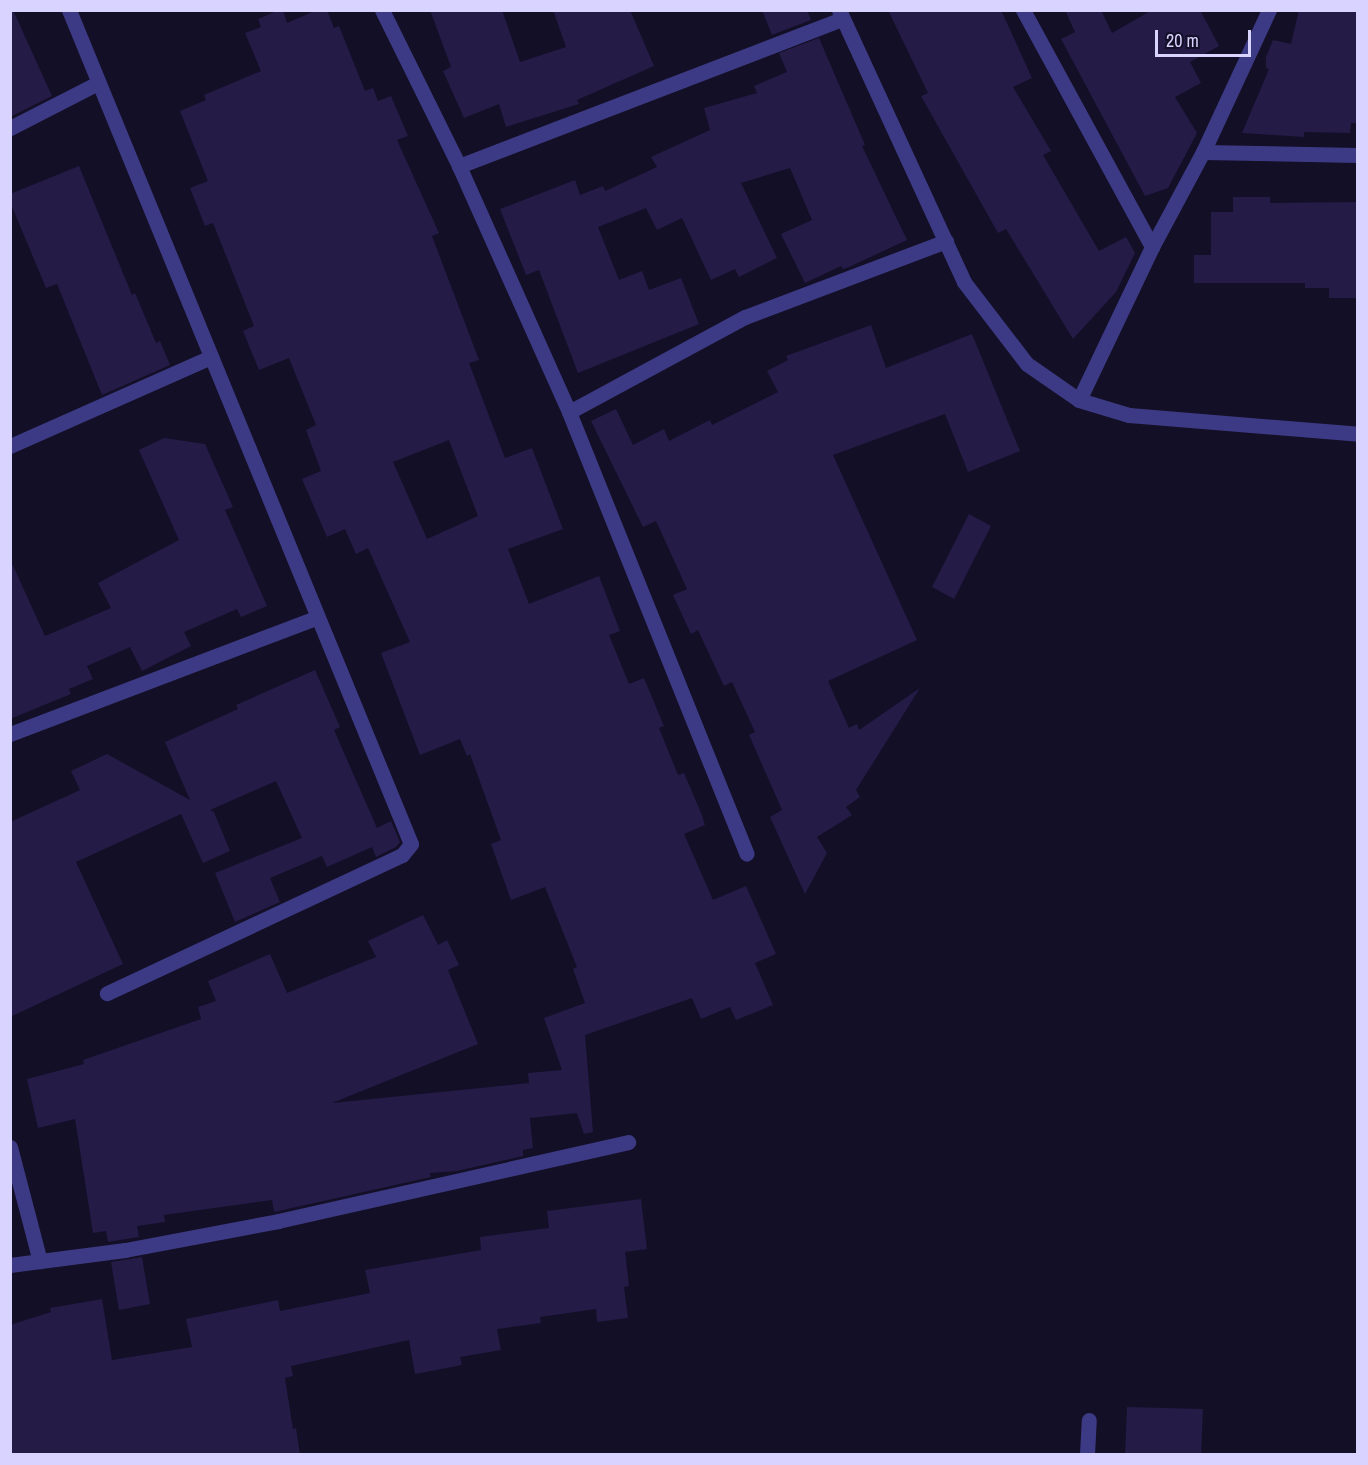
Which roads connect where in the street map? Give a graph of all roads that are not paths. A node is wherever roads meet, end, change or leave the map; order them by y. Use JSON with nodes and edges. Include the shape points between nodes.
{"nodes":[{"id":1,"x":69,"y":10,"type":"edge"},
{"id":2,"x":382,"y":10,"type":"edge"},
{"id":3,"x":1023,"y":10,"type":"edge"},
{"id":4,"x":1269,"y":10,"type":"edge"},
{"id":5,"x":840,"y":15,"type":"edge"},
{"id":6,"x":98,"y":83,"type":"junction"},
{"id":7,"x":10,"y":128,"type":"edge"},
{"id":8,"x":1203,"y":152,"type":"junction"},
{"id":9,"x":1358,"y":155,"type":"edge"},
{"id":10,"x":459,"y":166,"type":"junction"},
{"id":11,"x":946,"y":241,"type":"junction"},
{"id":12,"x":1152,"y":247,"type":"junction"},
{"id":13,"x":211,"y":357,"type":"junction"},
{"id":14,"x":1079,"y":400,"type":"junction"},
{"id":15,"x":569,"y":412,"type":"junction"},
{"id":16,"x":1358,"y":434,"type":"edge"},
{"id":17,"x":10,"y":446,"type":"edge"},
{"id":18,"x":318,"y":617,"type":"junction"},
{"id":19,"x":10,"y":734,"type":"edge"},
{"id":20,"x":747,"y":854,"type":"dead end"},
{"id":21,"x":107,"y":993,"type":"dead end"},
{"id":22,"x":628,"y":1142,"type":"dead end"},
{"id":23,"x":10,"y":1147,"type":"edge"},
{"id":24,"x":40,"y":1261,"type":"junction"},
{"id":25,"x":10,"y":1265,"type":"edge"},
{"id":26,"x":1089,"y":1420,"type":"dead end"},
{"id":27,"x":1087,"y":1455,"type":"edge"}],
"edges":[{"from":1,"to":6,"type":"street"},
{"from":2,"to":10,"type":"street"},
{"from":3,"to":12,"type":"street"},
{"from":4,"to":8,"type":"street"},
{"from":5,"to":10,"type":"street"},
{"from":5,"to":11,"type":"street"},
{"from":6,"to":7,"type":"street"},
{"from":6,"to":13,"type":"street"},
{"from":8,"to":9,"type":"street"},
{"from":8,"to":12,"type":"street"},
{"from":10,"to":15,"type":"street"},
{"from":11,"to":14,"type":"street","via":[[964,282],[1027,364]]},
{"from":11,"to":15,"type":"street","via":[[746,317]]},
{"from":12,"to":14,"type":"street"},
{"from":13,"to":17,"type":"street"},
{"from":13,"to":18,"type":"street"},
{"from":14,"to":16,"type":"street","via":[[1129,415]]},
{"from":15,"to":20,"type":"street"},
{"from":18,"to":19,"type":"street"},
{"from":18,"to":21,"type":"street","via":[[411,844],[402,855]]},
{"from":22,"to":24,"type":"street","via":[[278,1221],[125,1250]]},
{"from":23,"to":24,"type":"street"},
{"from":24,"to":25,"type":"street"},
{"from":26,"to":27,"type":"street"}]}
